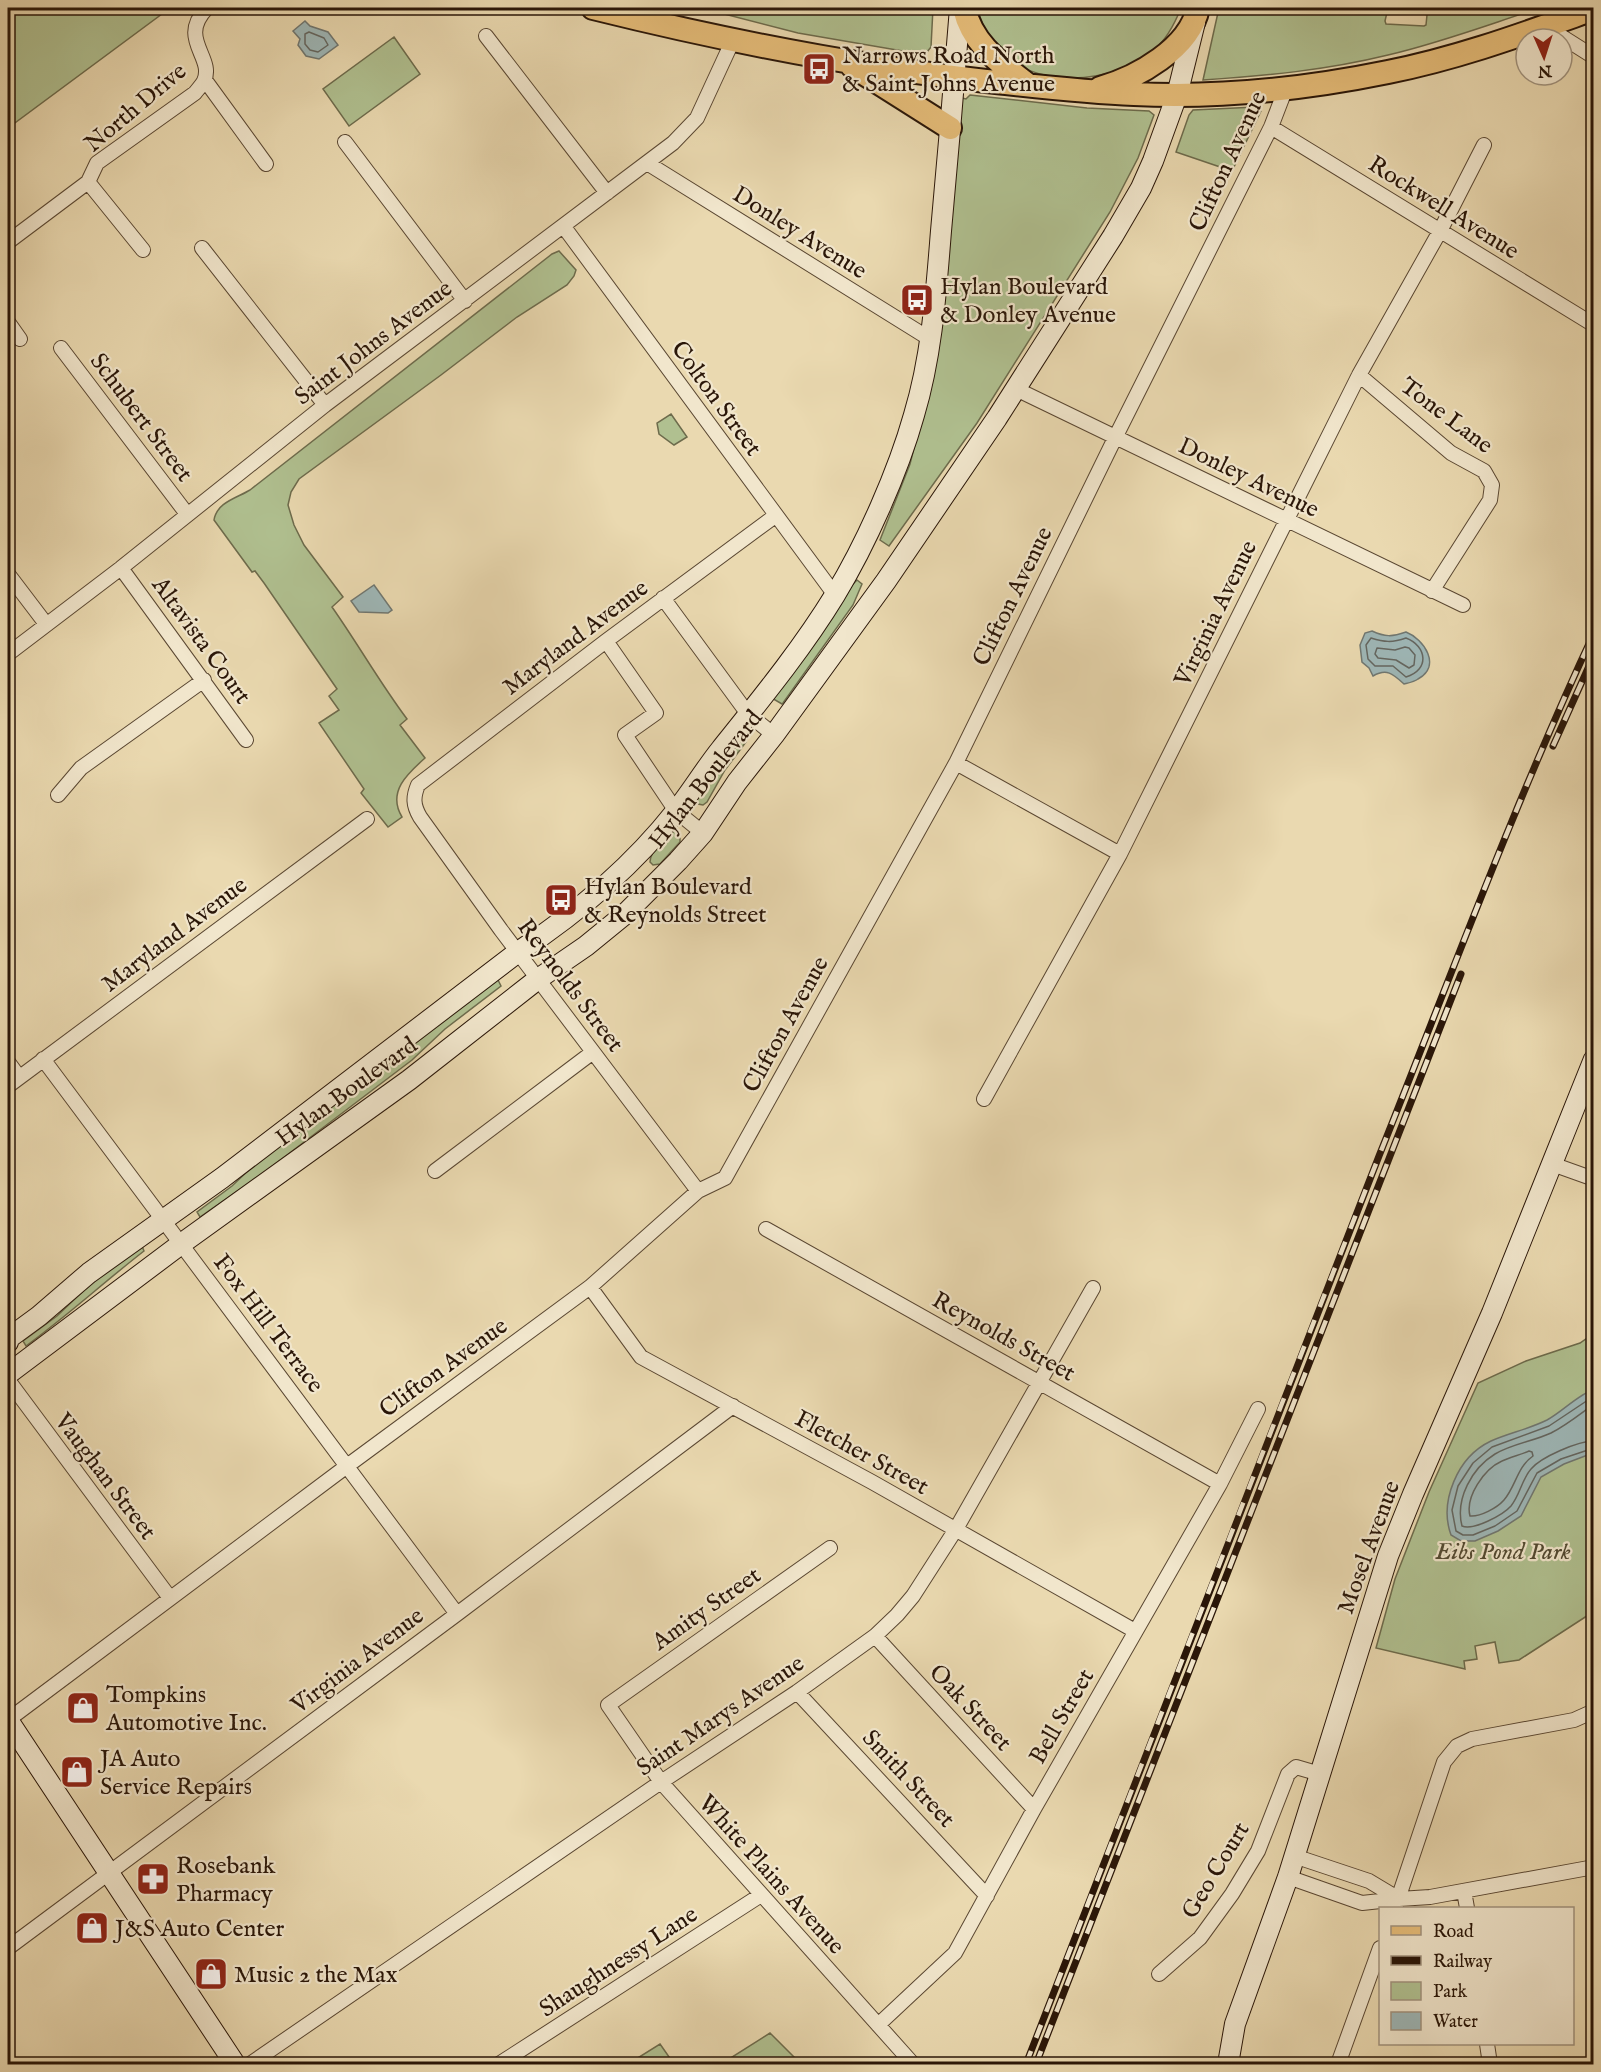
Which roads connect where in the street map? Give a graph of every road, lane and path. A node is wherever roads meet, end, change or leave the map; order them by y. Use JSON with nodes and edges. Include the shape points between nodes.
{"nodes":[{"id":1,"x":207,"y":8,"type":"edge"},
{"id":2,"x":593,"y":8,"type":"edge"},
{"id":3,"x":962,"y":8,"type":"edge"},
{"id":4,"x":1593,"y":9,"type":"edge"},
{"id":5,"x":1197,"y":14,"type":"edge"},
{"id":6,"x":1545,"y":26,"type":"junction"},
{"id":7,"x":486,"y":36,"type":"dead end"},
{"id":8,"x":733,"y":40,"type":"junction"},
{"id":9,"x":1593,"y":57,"type":"edge"},
{"id":10,"x":843,"y":60,"type":"junction"},
{"id":11,"x":955,"y":77,"type":"junction"},
{"id":12,"x":205,"y":80,"type":"junction"},
{"id":13,"x":1028,"y":86,"type":"junction"},
{"id":14,"x":1286,"y":87,"type":"junction"},
{"id":15,"x":1087,"y":91,"type":"junction"},
{"id":16,"x":1177,"y":95,"type":"junction"},
{"id":17,"x":1271,"y":127,"type":"junction"},
{"id":18,"x":950,"y":128,"type":"junction"},
{"id":19,"x":345,"y":142,"type":"dead end"},
{"id":20,"x":1484,"y":145,"type":"dead end"},
{"id":21,"x":647,"y":163,"type":"junction"},
{"id":22,"x":266,"y":164,"type":"dead end"},
{"id":23,"x":88,"y":182,"type":"junction"},
{"id":24,"x":607,"y":193,"type":"junction"},
{"id":25,"x":564,"y":227,"type":"junction"},
{"id":26,"x":1440,"y":231,"type":"junction"},
{"id":27,"x":8,"y":242,"type":"edge"},
{"id":28,"x":202,"y":248,"type":"dead end"},
{"id":29,"x":143,"y":250,"type":"dead end"},
{"id":30,"x":465,"y":301,"type":"junction"},
{"id":31,"x":8,"y":322,"type":"edge"},
{"id":32,"x":1593,"y":325,"type":"edge"},
{"id":33,"x":20,"y":339,"type":"dead end"},
{"id":34,"x":930,"y":339,"type":"junction"},
{"id":35,"x":61,"y":348,"type":"dead end"},
{"id":36,"x":1359,"y":375,"type":"junction"},
{"id":37,"x":1016,"y":389,"type":"junction"},
{"id":38,"x":326,"y":405,"type":"junction"},
{"id":39,"x":1115,"y":438,"type":"junction"},
{"id":40,"x":187,"y":514,"type":"junction"},
{"id":41,"x":775,"y":516,"type":"junction"},
{"id":42,"x":1287,"y":520,"type":"junction"},
{"id":43,"x":121,"y":568,"type":"junction"},
{"id":44,"x":8,"y":574,"type":"edge"},
{"id":45,"x":1432,"y":591,"type":"junction"},
{"id":46,"x":835,"y":595,"type":"junction"},
{"id":47,"x":663,"y":598,"type":"junction"},
{"id":48,"x":1463,"y":605,"type":"dead end"},
{"id":49,"x":46,"y":624,"type":"junction"},
{"id":50,"x":606,"y":641,"type":"junction"},
{"id":51,"x":8,"y":654,"type":"edge"},
{"id":52,"x":204,"y":680,"type":"junction"},
{"id":53,"x":748,"y":714,"type":"junction"},
{"id":54,"x":774,"y":735,"type":"junction"},
{"id":55,"x":246,"y":740,"type":"dead end"},
{"id":56,"x":956,"y":763,"type":"junction"},
{"id":57,"x":58,"y":795,"type":"dead end"},
{"id":58,"x":414,"y":802,"type":"joint"},
{"id":59,"x":676,"y":811,"type":"junction"},
{"id":60,"x":367,"y":819,"type":"dead end"},
{"id":61,"x":703,"y":833,"type":"junction"},
{"id":62,"x":1120,"y":854,"type":"junction"},
{"id":63,"x":518,"y":952,"type":"junction"},
{"id":64,"x":538,"y":980,"type":"junction"},
{"id":65,"x":593,"y":1052,"type":"junction"},
{"id":66,"x":44,"y":1059,"type":"junction"},
{"id":67,"x":1593,"y":1059,"type":"edge"},
{"id":68,"x":8,"y":1062,"type":"edge"},
{"id":69,"x":19,"y":1077,"type":"junction"},
{"id":70,"x":8,"y":1086,"type":"edge"},
{"id":71,"x":984,"y":1099,"type":"dead end"},
{"id":72,"x":1552,"y":1164,"type":"junction"},
{"id":73,"x":435,"y":1171,"type":"dead end"},
{"id":74,"x":1593,"y":1179,"type":"edge"},
{"id":75,"x":698,"y":1191,"type":"junction"},
{"id":76,"x":163,"y":1219,"type":"junction"},
{"id":77,"x":766,"y":1229,"type":"dead end"},
{"id":78,"x":181,"y":1244,"type":"junction"},
{"id":79,"x":590,"y":1287,"type":"junction"},
{"id":80,"x":1092,"y":1288,"type":"dead end"},
{"id":81,"x":8,"y":1342,"type":"edge"},
{"id":82,"x":8,"y":1374,"type":"edge"},
{"id":83,"x":8,"y":1380,"type":"edge"},
{"id":84,"x":1039,"y":1381,"type":"junction"},
{"id":85,"x":733,"y":1406,"type":"junction"},
{"id":86,"x":1258,"y":1409,"type":"dead end"},
{"id":87,"x":347,"y":1466,"type":"junction"},
{"id":88,"x":1220,"y":1484,"type":"junction"},
{"id":89,"x":956,"y":1529,"type":"junction"},
{"id":90,"x":830,"y":1548,"type":"dead end"},
{"id":91,"x":170,"y":1598,"type":"junction"},
{"id":92,"x":457,"y":1614,"type":"junction"},
{"id":93,"x":1135,"y":1631,"type":"junction"},
{"id":94,"x":875,"y":1636,"type":"junction"},
{"id":95,"x":797,"y":1692,"type":"junction"},
{"id":96,"x":608,"y":1705,"type":"joint"},
{"id":97,"x":1593,"y":1711,"type":"edge"},
{"id":98,"x":8,"y":1720,"type":"edge"},
{"id":99,"x":1320,"y":1774,"type":"junction"},
{"id":100,"x":661,"y":1782,"type":"junction"},
{"id":101,"x":1034,"y":1809,"type":"junction"},
{"id":102,"x":1294,"y":1856,"type":"junction"},
{"id":103,"x":1593,"y":1867,"type":"edge"},
{"id":104,"x":108,"y":1873,"type":"junction"},
{"id":105,"x":1288,"y":1877,"type":"junction"},
{"id":106,"x":1464,"y":1891,"type":"junction"},
{"id":107,"x":761,"y":1895,"type":"junction"},
{"id":108,"x":987,"y":1896,"type":"junction"},
{"id":109,"x":1397,"y":1904,"type":"edge"},
{"id":110,"x":1467,"y":1907,"type":"edge"},
{"id":111,"x":8,"y":1948,"type":"edge"},
{"id":112,"x":1379,"y":1951,"type":"edge"},
{"id":113,"x":1159,"y":1974,"type":"dead end"},
{"id":114,"x":878,"y":2025,"type":"junction"},
{"id":115,"x":1487,"y":2045,"type":"edge"},
{"id":116,"x":235,"y":2064,"type":"edge"},
{"id":117,"x":250,"y":2064,"type":"edge"},
{"id":118,"x":499,"y":2064,"type":"edge"},
{"id":119,"x":914,"y":2064,"type":"edge"},
{"id":120,"x":1228,"y":2064,"type":"edge"},
{"id":121,"x":1338,"y":2064,"type":"edge"},
{"id":122,"x":1490,"y":2064,"type":"edge"}],
"edges":[{"from":1,"to":12,"type":"street","name":"North Drive","via":[[195,24]]},
{"from":2,"to":8,"type":"main road"},
{"from":3,"to":11,"type":"main road","name":"Hylan Boulevard"},
{"from":3,"to":13,"type":"main road","via":[[984,48]]},
{"from":4,"to":6,"type":"main road"},
{"from":5,"to":15,"type":"main road","via":[[1177,43],[1149,68],[1128,79]]},
{"from":5,"to":16,"type":"main road","name":"Hylan Boulevard"},
{"from":6,"to":9,"type":"street"},
{"from":6,"to":14,"type":"main road","via":[[1425,64]]},
{"from":7,"to":24,"type":"street"},
{"from":8,"to":10,"type":"main road"},
{"from":8,"to":21,"type":"street","name":"Saint Johns Avenue","via":[[697,118]]},
{"from":10,"to":11,"type":"main road"},
{"from":10,"to":18,"type":"main road"},
{"from":11,"to":13,"type":"main road"},
{"from":11,"to":18,"type":"main road","name":"Hylan Boulevard"},
{"from":12,"to":22,"type":"street"},
{"from":12,"to":23,"type":"street","name":"North Drive","via":[[195,93],[97,163]]},
{"from":13,"to":15,"type":"main road"},
{"from":14,"to":16,"type":"main road"},
{"from":14,"to":17,"type":"street","name":"Clifton Avenue"},
{"from":15,"to":16,"type":"main road"},
{"from":16,"to":37,"type":"main road","name":"Hylan Boulevard","via":[[1141,188]]},
{"from":17,"to":26,"type":"street","name":"Rockwell Avenue"},
{"from":17,"to":39,"type":"street","name":"Clifton Avenue"},
{"from":18,"to":34,"type":"main road","name":"Hylan Boulevard"},
{"from":19,"to":30,"type":"street"},
{"from":20,"to":26,"type":"street","name":"Virginia Avenue"},
{"from":21,"to":24,"type":"street","name":"Saint Johns Avenue"},
{"from":21,"to":34,"type":"street","name":"Donley Avenue"},
{"from":23,"to":27,"type":"street","name":"North Drive"},
{"from":23,"to":29,"type":"street"},
{"from":24,"to":25,"type":"street","name":"Saint Johns Avenue"},
{"from":25,"to":30,"type":"street","name":"Saint Johns Avenue"},
{"from":25,"to":41,"type":"street","name":"Colton Street"},
{"from":26,"to":32,"type":"street","name":"Rockwell Avenue"},
{"from":26,"to":36,"type":"street","name":"Virginia Avenue"},
{"from":28,"to":38,"type":"street"},
{"from":30,"to":38,"type":"street","name":"Saint Johns Avenue"},
{"from":31,"to":33,"type":"street"},
{"from":34,"to":46,"type":"main road","name":"Hylan Boulevard","via":[[907,437],[884,496]]},
{"from":35,"to":40,"type":"street","name":"Schubert Street"},
{"from":36,"to":42,"type":"street","name":"Virginia Avenue"},
{"from":36,"to":45,"type":"street","name":"Tone Lane","via":[[1451,453],[1484,471],[1492,485],[1490,500]]},
{"from":37,"to":39,"type":"street","name":"Donley Avenue"},
{"from":37,"to":54,"type":"main road","name":"Hylan Boulevard","via":[[886,581]]},
{"from":38,"to":40,"type":"street","name":"Saint Johns Avenue"},
{"from":39,"to":42,"type":"street","name":"Donley Avenue"},
{"from":39,"to":56,"type":"street","name":"Clifton Avenue"},
{"from":40,"to":43,"type":"street","name":"Saint Johns Avenue"},
{"from":41,"to":46,"type":"street","name":"Colton Street"},
{"from":41,"to":47,"type":"street","name":"Maryland Avenue"},
{"from":42,"to":45,"type":"street","name":"Donley Avenue"},
{"from":42,"to":62,"type":"street","name":"Virginia Avenue"},
{"from":43,"to":49,"type":"street","name":"Saint Johns Avenue"},
{"from":43,"to":52,"type":"street","name":"Altavista Court"},
{"from":44,"to":49,"type":"street"},
{"from":45,"to":48,"type":"street","name":"Donley Avenue"},
{"from":46,"to":53,"type":"main road","name":"Hylan Boulevard"},
{"from":47,"to":50,"type":"street","name":"Maryland Avenue"},
{"from":47,"to":53,"type":"street"},
{"from":49,"to":51,"type":"street","name":"Saint Johns Avenue"},
{"from":50,"to":58,"type":"street","name":"Maryland Avenue","via":[[418,785]]},
{"from":50,"to":59,"type":"street","via":[[656,713],[625,735]]},
{"from":52,"to":55,"type":"street","name":"Altavista Court"},
{"from":52,"to":57,"type":"street","via":[[81,768]]},
{"from":53,"to":54,"type":"street"},
{"from":53,"to":59,"type":"main road","name":"Hylan Boulevard"},
{"from":54,"to":61,"type":"main road","name":"Hylan Boulevard"},
{"from":56,"to":62,"type":"street"},
{"from":56,"to":75,"type":"street","name":"Clifton Avenue","via":[[725,1178]]},
{"from":58,"to":63,"type":"street","name":"Reynolds Street","via":[[420,817]]},
{"from":59,"to":61,"type":"street"},
{"from":59,"to":63,"type":"main road","name":"Hylan Boulevard","via":[[630,864],[555,928]]},
{"from":60,"to":66,"type":"street","name":"Maryland Avenue"},
{"from":61,"to":64,"type":"main road","name":"Hylan Boulevard","via":[[624,915]]},
{"from":62,"to":71,"type":"street","name":"Virginia Avenue"},
{"from":63,"to":64,"type":"street","name":"Reynolds Street"},
{"from":63,"to":76,"type":"main road","name":"Hylan Boulevard"},
{"from":64,"to":65,"type":"street","name":"Reynolds Street"},
{"from":64,"to":78,"type":"main road","name":"Hylan Boulevard","via":[[409,1080]]},
{"from":65,"to":73,"type":"street"},
{"from":65,"to":75,"type":"street","name":"Reynolds Street"},
{"from":66,"to":69,"type":"street","name":"Maryland Avenue"},
{"from":66,"to":76,"type":"street","name":"Fox Hill Terrace"},
{"from":67,"to":72,"type":"main road","name":"Mosel Avenue"},
{"from":68,"to":69,"type":"street"},
{"from":69,"to":70,"type":"street","name":"Maryland Avenue"},
{"from":72,"to":74,"type":"street"},
{"from":72,"to":99,"type":"main road","name":"Mosel Avenue","via":[[1388,1556]]},
{"from":75,"to":79,"type":"street","name":"Clifton Avenue"},
{"from":76,"to":78,"type":"street","name":"Fox Hill Terrace"},
{"from":76,"to":81,"type":"main road","name":"Hylan Boulevard","via":[[89,1273]]},
{"from":77,"to":84,"type":"street","name":"Reynolds Street"},
{"from":78,"to":82,"type":"main road","name":"Hylan Boulevard"},
{"from":78,"to":87,"type":"street","name":"Fox Hill Terrace"},
{"from":79,"to":85,"type":"street","name":"Fletcher Street","via":[[641,1356]]},
{"from":79,"to":87,"type":"street","name":"Clifton Avenue"},
{"from":80,"to":84,"type":"street","name":"Saint Marys Avenue"},
{"from":83,"to":91,"type":"street","name":"Vaughan Street"},
{"from":84,"to":88,"type":"street","name":"Reynolds Street"},
{"from":84,"to":89,"type":"street","name":"Saint Marys Avenue"},
{"from":85,"to":89,"type":"street","name":"Fletcher Street"},
{"from":85,"to":92,"type":"street","name":"Virginia Avenue"},
{"from":86,"to":88,"type":"street","name":"Bell Street"},
{"from":87,"to":91,"type":"street","name":"Clifton Avenue"},
{"from":87,"to":92,"type":"street","name":"Fox Hill Terrace"},
{"from":88,"to":93,"type":"street","name":"Bell Street"},
{"from":89,"to":93,"type":"street","name":"Fletcher Street"},
{"from":89,"to":94,"type":"street","name":"Saint Marys Avenue","via":[[913,1596]]},
{"from":90,"to":96,"type":"street","name":"Amity Street"},
{"from":91,"to":98,"type":"street","name":"Clifton Avenue"},
{"from":92,"to":104,"type":"street","name":"Virginia Avenue"},
{"from":93,"to":101,"type":"street","name":"Bell Street"},
{"from":94,"to":95,"type":"street","name":"Saint Marys Avenue"},
{"from":94,"to":101,"type":"street","name":"Oak Street"},
{"from":95,"to":100,"type":"street","name":"Saint Marys Avenue"},
{"from":95,"to":108,"type":"street","name":"Smith Street"},
{"from":96,"to":100,"type":"street","name":"White Plains Avenue"},
{"from":97,"to":109,"type":"street","via":[[1574,1720],[1472,1739],[1457,1746],[1444,1762]]},
{"from":98,"to":104,"type":"main road"},
{"from":99,"to":102,"type":"main road","name":"Mosel Avenue"},
{"from":99,"to":113,"type":"street","name":"Geo Court","via":[[1296,1767],[1288,1774],[1258,1851],[1233,1894],[1200,1938]]},
{"from":100,"to":107,"type":"street","name":"White Plains Avenue"},
{"from":100,"to":117,"type":"street","name":"Saint Marys Avenue"},
{"from":101,"to":108,"type":"street","name":"Bell Street"},
{"from":102,"to":105,"type":"main road","name":"Mosel Avenue"},
{"from":102,"to":109,"type":"street","via":[[1369,1881]]},
{"from":103,"to":106,"type":"street"},
{"from":104,"to":111,"type":"street","name":"Virginia Avenue"},
{"from":104,"to":116,"type":"main road"},
{"from":105,"to":109,"type":"street","via":[[1362,1902]]},
{"from":105,"to":120,"type":"main road","name":"Mosel Avenue","via":[[1235,2024]]},
{"from":106,"to":109,"type":"street"},
{"from":106,"to":110,"type":"street"},
{"from":107,"to":114,"type":"street","name":"White Plains Avenue"},
{"from":107,"to":118,"type":"street","name":"Shaughnessy Lane"},
{"from":108,"to":114,"type":"street","name":"Bell Street","via":[[955,1953]]},
{"from":112,"to":121,"type":"street"},
{"from":114,"to":119,"type":"street","name":"White Plains Avenue"},
{"from":115,"to":122,"type":"street"}]}
